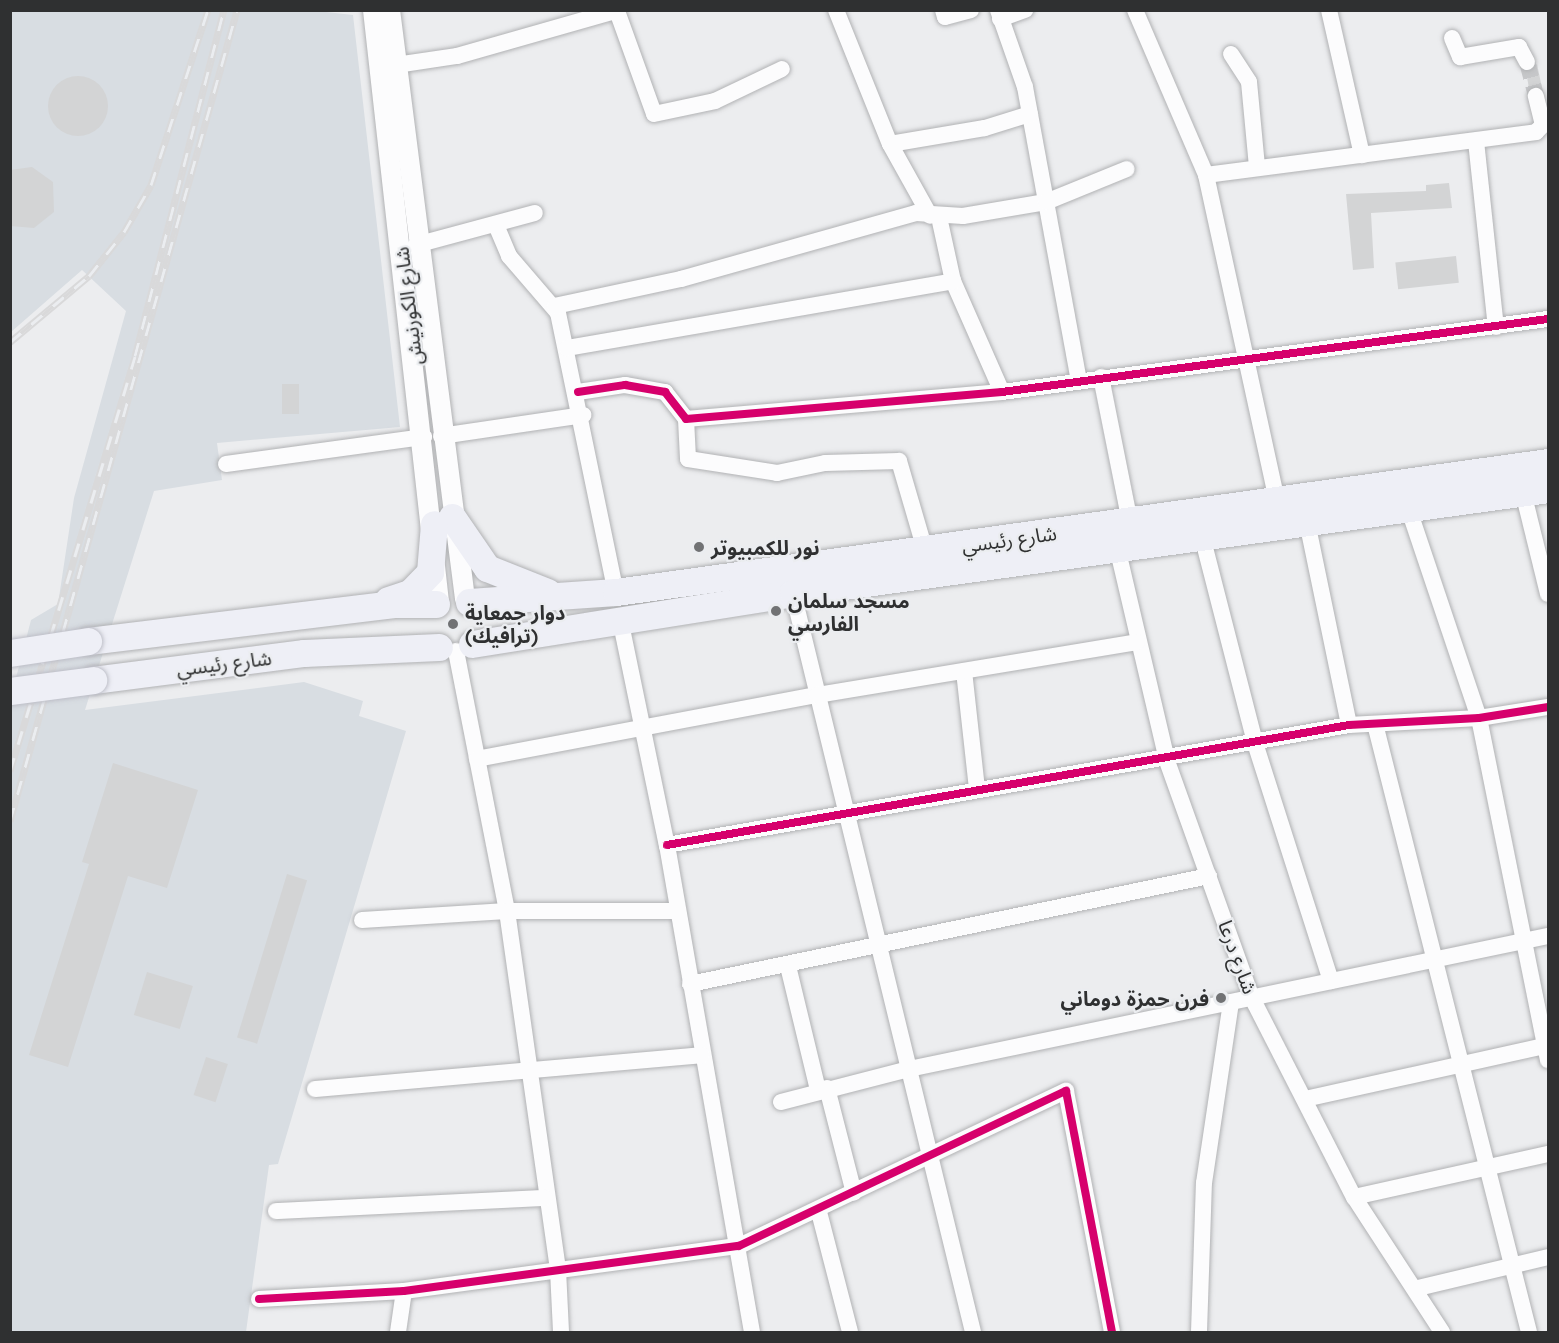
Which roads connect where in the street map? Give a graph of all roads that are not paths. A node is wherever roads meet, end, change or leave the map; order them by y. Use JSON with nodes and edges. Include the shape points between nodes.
{"nodes":[{"id":1,"x":373,"y":10,"type":"edge"},
{"id":2,"x":390,"y":10,"type":"edge"},
{"id":3,"x":836,"y":10,"type":"edge"},
{"id":4,"x":943,"y":10,"type":"edge"},
{"id":5,"x":971,"y":10,"type":"edge"},
{"id":6,"x":1025,"y":10,"type":"edge"},
{"id":7,"x":1135,"y":10,"type":"edge"},
{"id":8,"x":1329,"y":10,"type":"edge"},
{"id":9,"x":617,"y":11,"type":"edge"},
{"id":10,"x":999,"y":15,"type":"edge"},
{"id":11,"x":1452,"y":38,"type":"dead end"},
{"id":12,"x":1231,"y":54,"type":"dead end"},
{"id":13,"x":1527,"y":62,"type":"tunnel mouth"},
{"id":14,"x":396,"y":65,"type":"junction"},
{"id":15,"x":782,"y":69,"type":"dead end"},
{"id":16,"x":1541,"y":100,"type":"tunnel mouth"},
{"id":17,"x":1030,"y":114,"type":"junction"},
{"id":18,"x":397,"y":139,"type":"junction"},
{"id":19,"x":1476,"y":141,"type":"junction"},
{"id":20,"x":890,"y":144,"type":"junction"},
{"id":21,"x":1362,"y":155,"type":"junction"},
{"id":22,"x":1257,"y":167,"type":"junction"},
{"id":23,"x":1128,"y":169,"type":"dead end"},
{"id":24,"x":1206,"y":175,"type":"junction"},
{"id":25,"x":1046,"y":202,"type":"junction"},
{"id":26,"x":536,"y":213,"type":"dead end"},
{"id":27,"x":934,"y":216,"type":"junction"},
{"id":28,"x":496,"y":225,"type":"junction"},
{"id":29,"x":416,"y":245,"type":"junction"},
{"id":30,"x":953,"y":281,"type":"junction"},
{"id":31,"x":555,"y":306,"type":"junction"},
{"id":32,"x":1548,"y":319,"type":"edge"},
{"id":33,"x":1496,"y":327,"type":"junction"},
{"id":34,"x":567,"y":348,"type":"junction"},
{"id":35,"x":1247,"y":358,"type":"junction"},
{"id":36,"x":1101,"y":377,"type":"junction"},
{"id":37,"x":1079,"y":381,"type":"junction"},
{"id":38,"x":578,"y":392,"type":"junction"},
{"id":39,"x":1002,"y":392,"type":"junction"},
{"id":40,"x":583,"y":415,"type":"junction"},
{"id":41,"x":686,"y":419,"type":"junction"},
{"id":42,"x":432,"y":436,"type":"junction"},
{"id":43,"x":1548,"y":462,"type":"edge"},
{"id":44,"x":226,"y":464,"type":"dead end"},
{"id":45,"x":1536,"y":491,"type":"edge"},
{"id":46,"x":1280,"y":499,"type":"junction"},
{"id":47,"x":1408,"y":507,"type":"junction"},
{"id":48,"x":443,"y":520,"type":"junction"},
{"id":49,"x":1130,"y":522,"type":"junction"},
{"id":50,"x":1297,"y":524,"type":"junction"},
{"id":51,"x":1202,"y":536,"type":"junction"},
{"id":52,"x":1117,"y":547,"type":"junction"},
{"id":53,"x":925,"y":550,"type":"junction"},
{"id":54,"x":616,"y":592,"type":"junction"},
{"id":55,"x":793,"y":593,"type":"junction"},
{"id":56,"x":1548,"y":594,"type":"edge"},
{"id":57,"x":585,"y":596,"type":"junction"},
{"id":58,"x":452,"y":602,"type":"junction"},
{"id":59,"x":349,"y":609,"type":"junction"},
{"id":60,"x":620,"y":619,"type":"junction"},
{"id":61,"x":1137,"y":642,"type":"junction"},
{"id":62,"x":456,"y":647,"type":"junction"},
{"id":63,"x":10,"y":653,"type":"edge"},
{"id":64,"x":964,"y":671,"type":"junction"},
{"id":65,"x":10,"y":691,"type":"edge"},
{"id":66,"x":817,"y":694,"type":"junction"},
{"id":67,"x":1548,"y":707,"type":"edge"},
{"id":68,"x":1479,"y":718,"type":"junction"},
{"id":69,"x":1349,"y":724,"type":"junction"},
{"id":70,"x":1375,"y":724,"type":"junction"},
{"id":71,"x":638,"y":728,"type":"junction"},
{"id":72,"x":1255,"y":743,"type":"junction"},
{"id":73,"x":477,"y":759,"type":"junction"},
{"id":74,"x":1167,"y":760,"type":"junction"},
{"id":75,"x":977,"y":789,"type":"junction"},
{"id":76,"x":844,"y":817,"type":"junction"},
{"id":77,"x":667,"y":845,"type":"junction"},
{"id":78,"x":1209,"y":876,"type":"junction"},
{"id":79,"x":507,"y":911,"type":"junction"},
{"id":80,"x":678,"y":911,"type":"junction"},
{"id":81,"x":362,"y":920,"type":"dead end"},
{"id":82,"x":1548,"y":936,"type":"edge"},
{"id":83,"x":1528,"y":941,"type":"junction"},
{"id":84,"x":880,"y":946,"type":"junction"},
{"id":85,"x":1433,"y":960,"type":"junction"},
{"id":86,"x":788,"y":966,"type":"junction"},
{"id":87,"x":1331,"y":981,"type":"junction"},
{"id":88,"x":690,"y":984,"type":"junction"},
{"id":89,"x":1252,"y":998,"type":"junction"},
{"id":90,"x":1231,"y":1002,"type":"junction"},
{"id":91,"x":1548,"y":1051,"type":"edge"},
{"id":92,"x":702,"y":1054,"type":"junction"},
{"id":93,"x":1460,"y":1065,"type":"junction"},
{"id":94,"x":909,"y":1068,"type":"junction"},
{"id":95,"x":531,"y":1070,"type":"junction"},
{"id":96,"x":315,"y":1089,"type":"dead end"},
{"id":97,"x":823,"y":1089,"type":"junction"},
{"id":98,"x":1305,"y":1099,"type":"junction"},
{"id":99,"x":781,"y":1102,"type":"dead end"},
{"id":100,"x":930,"y":1152,"type":"junction"},
{"id":101,"x":1548,"y":1154,"type":"edge"},
{"id":102,"x":1486,"y":1168,"type":"junction"},
{"id":103,"x":854,"y":1193,"type":"junction"},
{"id":104,"x":1354,"y":1197,"type":"junction"},
{"id":105,"x":545,"y":1198,"type":"junction"},
{"id":106,"x":276,"y":1211,"type":"dead end"},
{"id":107,"x":819,"y":1212,"type":"junction"},
{"id":108,"x":739,"y":1246,"type":"junction"},
{"id":109,"x":1548,"y":1257,"type":"edge"},
{"id":110,"x":1512,"y":1266,"type":"junction"},
{"id":111,"x":558,"y":1270,"type":"junction"},
{"id":112,"x":1418,"y":1288,"type":"junction"},
{"id":113,"x":404,"y":1291,"type":"junction"},
{"id":114,"x":259,"y":1299,"type":"dead end"},
{"id":115,"x":398,"y":1332,"type":"edge"},
{"id":116,"x":561,"y":1332,"type":"edge"},
{"id":117,"x":752,"y":1332,"type":"edge"},
{"id":118,"x":850,"y":1332,"type":"edge"},
{"id":119,"x":974,"y":1332,"type":"edge"},
{"id":120,"x":1112,"y":1332,"type":"edge"},
{"id":121,"x":1199,"y":1332,"type":"edge"},
{"id":122,"x":1442,"y":1332,"type":"edge"},
{"id":123,"x":1529,"y":1332,"type":"edge"}],
"edges":[{"from":1,"to":18,"type":"street","name":"شارع الكورنيش"},
{"from":2,"to":14,"type":"street","name":"شارع الكورنيش"},
{"from":3,"to":20,"type":"street"},
{"from":4,"to":5,"type":"street","via":[[945,17]]},
{"from":6,"to":10,"type":"street"},
{"from":7,"to":24,"type":"street"},
{"from":8,"to":21,"type":"street"},
{"from":9,"to":14,"type":"street","via":[[457,56]]},
{"from":9,"to":15,"type":"street","via":[[654,114],[715,101]]},
{"from":10,"to":17,"type":"street"},
{"from":11,"to":13,"type":"street","via":[[1460,57],[1519,46]]},
{"from":12,"to":22,"type":"street","via":[[1249,82]]},
{"from":14,"to":18,"type":"street","name":"شارع الكورنيش"},
{"from":16,"to":19,"type":"street","via":[[1539,131]]},
{"from":17,"to":20,"type":"street","via":[[985,128]]},
{"from":17,"to":25,"type":"street"},
{"from":18,"to":29,"type":"street","name":"شارع الكورنيش"},
{"from":18,"to":42,"type":"street","name":"شارع الكورنيش"},
{"from":19,"to":21,"type":"street"},
{"from":19,"to":33,"type":"street"},
{"from":20,"to":27,"type":"street"},
{"from":21,"to":22,"type":"street"},
{"from":22,"to":24,"type":"street"},
{"from":23,"to":25,"type":"street"},
{"from":24,"to":35,"type":"street"},
{"from":25,"to":27,"type":"street"},
{"from":25,"to":37,"type":"street"},
{"from":26,"to":28,"type":"street"},
{"from":27,"to":30,"type":"street"},
{"from":27,"to":31,"type":"street","via":[[916,213],[681,279]]},
{"from":28,"to":29,"type":"street"},
{"from":28,"to":31,"type":"street","via":[[509,256]]},
{"from":29,"to":42,"type":"street","name":"شارع الكورنيش"},
{"from":30,"to":34,"type":"street"},
{"from":30,"to":39,"type":"street"},
{"from":31,"to":34,"type":"street"},
{"from":32,"to":33,"type":"street"},
{"from":33,"to":35,"type":"street"},
{"from":34,"to":38,"type":"street"},
{"from":35,"to":36,"type":"street"},
{"from":35,"to":46,"type":"street"},
{"from":36,"to":37,"type":"street"},
{"from":36,"to":49,"type":"street"},
{"from":37,"to":39,"type":"street"},
{"from":38,"to":40,"type":"street"},
{"from":38,"to":41,"type":"street","via":[[624,385],[665,392]]},
{"from":39,"to":41,"type":"street"},
{"from":40,"to":42,"type":"street"},
{"from":40,"to":54,"type":"street"},
{"from":41,"to":53,"type":"street","via":[[688,459],[777,473],[825,464],[899,461]]},
{"from":42,"to":44,"type":"street"},
{"from":42,"to":48,"type":"street","name":"شارع الكورنيش"},
{"from":43,"to":46,"type":"highway","name":"شارع رئيسي"},
{"from":45,"to":47,"type":"highway","name":"شارع رئيسي"},
{"from":45,"to":56,"type":"street"},
{"from":46,"to":49,"type":"highway","name":"شارع رئيسي"},
{"from":46,"to":50,"type":"highway"},
{"from":47,"to":50,"type":"highway","name":"شارع رئيسي"},
{"from":47,"to":68,"type":"street"},
{"from":48,"to":57,"type":"highway","via":[[498,576],[528,589]]},
{"from":48,"to":58,"type":"street","name":"شارع الكورنيش"},
{"from":48,"to":59,"type":"highway","via":[[431,566],[418,587]]},
{"from":49,"to":53,"type":"highway","name":"شارع رئيسي"},
{"from":50,"to":51,"type":"highway","name":"شارع رئيسي"},
{"from":50,"to":69,"type":"street"},
{"from":51,"to":52,"type":"highway","name":"شارع رئيسي"},
{"from":51,"to":72,"type":"street"},
{"from":52,"to":55,"type":"highway","name":"شارع رئيسي"},
{"from":52,"to":61,"type":"street","name":"شارع درعا"},
{"from":53,"to":54,"type":"highway","name":"شارع رئيسي"},
{"from":54,"to":57,"type":"highway","name":"شارع رئيسي"},
{"from":55,"to":60,"type":"highway","name":"شارع رئيسي"},
{"from":55,"to":66,"type":"street"},
{"from":57,"to":58,"type":"highway","name":"شارع رئيسي"},
{"from":58,"to":59,"type":"highway","name":"شارع رئيسي"},
{"from":58,"to":62,"type":"highway","via":[[427,628]]},
{"from":58,"to":62,"type":"highway","via":[[481,620]]},
{"from":59,"to":63,"type":"highway","name":"شارع رئيسي","bridge":true},
{"from":60,"to":62,"type":"highway","name":"شارع رئيسي"},
{"from":60,"to":71,"type":"street"},
{"from":61,"to":64,"type":"street"},
{"from":61,"to":74,"type":"street","name":"شارع درعا"},
{"from":62,"to":65,"type":"highway","name":"شارع رئيسي","bridge":true,"via":[[304,653]]},
{"from":62,"to":73,"type":"street"},
{"from":64,"to":66,"type":"street"},
{"from":64,"to":75,"type":"street"},
{"from":66,"to":71,"type":"street"},
{"from":66,"to":76,"type":"street"},
{"from":67,"to":68,"type":"street"},
{"from":68,"to":70,"type":"street"},
{"from":68,"to":83,"type":"street"},
{"from":69,"to":70,"type":"street"},
{"from":69,"to":72,"type":"street"},
{"from":70,"to":85,"type":"street"},
{"from":71,"to":73,"type":"street"},
{"from":71,"to":77,"type":"street"},
{"from":72,"to":74,"type":"street"},
{"from":72,"to":87,"type":"street"},
{"from":73,"to":79,"type":"street"},
{"from":74,"to":75,"type":"street"},
{"from":74,"to":78,"type":"street","name":"شارع درعا"},
{"from":75,"to":76,"type":"street"},
{"from":76,"to":77,"type":"street"},
{"from":76,"to":84,"type":"street"},
{"from":77,"to":80,"type":"street"},
{"from":78,"to":84,"type":"street"},
{"from":78,"to":89,"type":"street","name":"شارع درعا"},
{"from":79,"to":80,"type":"street"},
{"from":79,"to":81,"type":"street"},
{"from":79,"to":95,"type":"street"},
{"from":80,"to":88,"type":"street"},
{"from":82,"to":83,"type":"street"},
{"from":83,"to":85,"type":"street"},
{"from":83,"to":91,"type":"street"},
{"from":84,"to":86,"type":"street"},
{"from":84,"to":94,"type":"street"},
{"from":85,"to":87,"type":"street"},
{"from":85,"to":93,"type":"street"},
{"from":86,"to":88,"type":"street"},
{"from":86,"to":97,"type":"street"},
{"from":87,"to":89,"type":"street"},
{"from":88,"to":92,"type":"street"},
{"from":89,"to":90,"type":"street"},
{"from":89,"to":98,"type":"street","name":"شارع درعا"},
{"from":90,"to":94,"type":"street"},
{"from":90,"to":121,"type":"street","via":[[1204,1183]]},
{"from":91,"to":93,"type":"street"},
{"from":92,"to":95,"type":"street"},
{"from":92,"to":108,"type":"street"},
{"from":93,"to":98,"type":"street"},
{"from":93,"to":102,"type":"street"},
{"from":94,"to":97,"type":"street"},
{"from":94,"to":100,"type":"street"},
{"from":95,"to":96,"type":"street"},
{"from":95,"to":105,"type":"street"},
{"from":97,"to":99,"type":"street"},
{"from":97,"to":103,"type":"street"},
{"from":98,"to":104,"type":"street","name":"شارع درعا"},
{"from":100,"to":103,"type":"street"},
{"from":100,"to":119,"type":"street"},
{"from":100,"to":120,"type":"street","via":[[1066,1091]]},
{"from":101,"to":102,"type":"street"},
{"from":102,"to":104,"type":"street"},
{"from":102,"to":110,"type":"street"},
{"from":103,"to":107,"type":"street"},
{"from":104,"to":112,"type":"street","name":"شارع درعا"},
{"from":105,"to":106,"type":"street"},
{"from":105,"to":111,"type":"street"},
{"from":107,"to":108,"type":"street"},
{"from":107,"to":118,"type":"street"},
{"from":108,"to":111,"type":"street"},
{"from":108,"to":117,"type":"street"},
{"from":109,"to":110,"type":"street"},
{"from":110,"to":112,"type":"street"},
{"from":110,"to":123,"type":"street"},
{"from":111,"to":113,"type":"street"},
{"from":111,"to":116,"type":"street"},
{"from":112,"to":122,"type":"street","name":"شارع درعا"},
{"from":113,"to":114,"type":"street"},
{"from":113,"to":115,"type":"street"}]}
